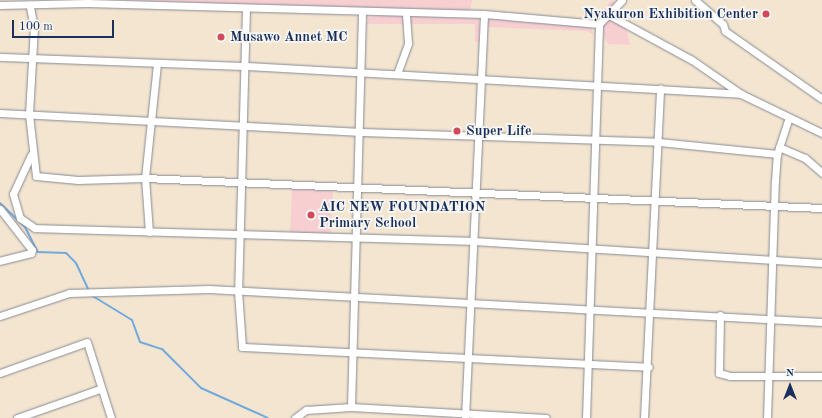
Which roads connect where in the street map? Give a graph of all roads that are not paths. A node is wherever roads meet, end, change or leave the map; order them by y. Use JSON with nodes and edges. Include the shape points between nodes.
{"nodes":[{"id":1,"x":622,"y":0,"type":"edge"},
{"id":2,"x":695,"y":0,"type":"edge"},
{"id":3,"x":87,"y":1,"type":"edge"},
{"id":4,"x":0,"y":5,"type":"edge"},
{"id":5,"x":30,"y":7,"type":"junction"},
{"id":6,"x":246,"y":9,"type":"junction"},
{"id":7,"x":362,"y":12,"type":"junction"},
{"id":8,"x":406,"y":12,"type":"junction"},
{"id":9,"x":484,"y":14,"type":"junction"},
{"id":10,"x":609,"y":15,"type":"junction"},
{"id":11,"x":599,"y":24,"type":"junction"},
{"id":12,"x":0,"y":57,"type":"edge"},
{"id":13,"x":32,"y":58,"type":"junction"},
{"id":14,"x":157,"y":64,"type":"junction"},
{"id":15,"x":246,"y":66,"type":"junction"},
{"id":16,"x":363,"y":72,"type":"junction"},
{"id":17,"x":397,"y":74,"type":"junction"},
{"id":18,"x":482,"y":78,"type":"junction"},
{"id":19,"x":599,"y":84,"type":"junction"},
{"id":20,"x":660,"y":88,"type":"junction"},
{"id":21,"x":741,"y":94,"type":"junction"},
{"id":22,"x":822,"y":99,"type":"edge"},
{"id":23,"x":0,"y":113,"type":"edge"},
{"id":24,"x":29,"y":114,"type":"junction"},
{"id":25,"x":789,"y":118,"type":"junction"},
{"id":26,"x":152,"y":122,"type":"junction"},
{"id":27,"x":243,"y":123,"type":"junction"},
{"id":28,"x":362,"y":132,"type":"junction"},
{"id":29,"x":822,"y":133,"type":"edge"},
{"id":30,"x":477,"y":135,"type":"junction"},
{"id":31,"x":598,"y":139,"type":"junction"},
{"id":32,"x":659,"y":142,"type":"junction"},
{"id":33,"x":779,"y":146,"type":"junction"},
{"id":34,"x":777,"y":154,"type":"junction"},
{"id":35,"x":31,"y":155,"type":"junction"},
{"id":36,"x":822,"y":173,"type":"edge"},
{"id":37,"x":145,"y":178,"type":"junction"},
{"id":38,"x":242,"y":180,"type":"junction"},
{"id":39,"x":358,"y":184,"type":"junction"},
{"id":40,"x":476,"y":190,"type":"junction"},
{"id":41,"x":596,"y":195,"type":"junction"},
{"id":42,"x":657,"y":199,"type":"junction"},
{"id":43,"x":774,"y":205,"type":"junction"},
{"id":44,"x":822,"y":208,"type":"edge"},
{"id":45,"x":0,"y":209,"type":"edge"},
{"id":46,"x":149,"y":232,"type":"junction"},
{"id":47,"x":241,"y":236,"type":"junction"},
{"id":48,"x":356,"y":238,"type":"junction"},
{"id":49,"x":473,"y":241,"type":"junction"},
{"id":50,"x":594,"y":249,"type":"junction"},
{"id":51,"x":653,"y":253,"type":"junction"},
{"id":52,"x":772,"y":260,"type":"junction"},
{"id":53,"x":0,"y":262,"type":"edge"},
{"id":54,"x":822,"y":263,"type":"edge"},
{"id":55,"x":238,"y":291,"type":"junction"},
{"id":56,"x":355,"y":297,"type":"junction"},
{"id":57,"x":470,"y":302,"type":"junction"},
{"id":58,"x":591,"y":307,"type":"junction"},
{"id":59,"x":651,"y":311,"type":"junction"},
{"id":60,"x":720,"y":315,"type":"junction"},
{"id":61,"x":0,"y":316,"type":"edge"},
{"id":62,"x":769,"y":320,"type":"junction"},
{"id":63,"x":822,"y":322,"type":"edge"},
{"id":64,"x":352,"y":352,"type":"junction"},
{"id":65,"x":467,"y":358,"type":"junction"},
{"id":66,"x":590,"y":364,"type":"junction"},
{"id":67,"x":649,"y":367,"type":"junction"},
{"id":68,"x":0,"y":373,"type":"edge"},
{"id":69,"x":768,"y":376,"type":"junction"},
{"id":70,"x":822,"y":376,"type":"edge"},
{"id":71,"x":100,"y":389,"type":"junction"},
{"id":72,"x":351,"y":407,"type":"junction"},
{"id":73,"x":465,"y":416,"type":"edge"},
{"id":74,"x":17,"y":418,"type":"edge"},
{"id":75,"x":111,"y":418,"type":"edge"},
{"id":76,"x":295,"y":418,"type":"edge"},
{"id":77,"x":546,"y":418,"type":"edge"},
{"id":78,"x":586,"y":418,"type":"edge"},
{"id":79,"x":644,"y":418,"type":"edge"},
{"id":80,"x":766,"y":418,"type":"edge"}],
"edges":[{"from":1,"to":10,"type":"street"},
{"from":2,"to":22,"type":"street","via":[[723,24],[725,31]]},
{"from":3,"to":5,"type":"street"},
{"from":3,"to":6,"type":"street"},
{"from":4,"to":5,"type":"street"},
{"from":5,"to":13,"type":"street","via":[[34,27]]},
{"from":6,"to":7,"type":"street"},
{"from":6,"to":15,"type":"street"},
{"from":7,"to":8,"type":"street"},
{"from":7,"to":16,"type":"street"},
{"from":8,"to":9,"type":"street"},
{"from":8,"to":17,"type":"street","via":[[408,43]]},
{"from":9,"to":11,"type":"street"},
{"from":9,"to":18,"type":"street"},
{"from":10,"to":11,"type":"street"},
{"from":10,"to":21,"type":"street","via":[[692,60]]},
{"from":11,"to":19,"type":"street"},
{"from":12,"to":13,"type":"street"},
{"from":13,"to":14,"type":"street"},
{"from":13,"to":24,"type":"street"},
{"from":14,"to":15,"type":"street"},
{"from":14,"to":26,"type":"street"},
{"from":15,"to":16,"type":"street"},
{"from":15,"to":27,"type":"street"},
{"from":16,"to":17,"type":"street"},
{"from":16,"to":28,"type":"street"},
{"from":17,"to":18,"type":"street"},
{"from":18,"to":19,"type":"street"},
{"from":18,"to":30,"type":"street"},
{"from":19,"to":20,"type":"street"},
{"from":19,"to":31,"type":"street"},
{"from":20,"to":21,"type":"street"},
{"from":20,"to":32,"type":"street"},
{"from":21,"to":25,"type":"street"},
{"from":23,"to":24,"type":"street"},
{"from":24,"to":26,"type":"street"},
{"from":24,"to":35,"type":"street"},
{"from":25,"to":29,"type":"street"},
{"from":25,"to":33,"type":"street"},
{"from":26,"to":27,"type":"street"},
{"from":26,"to":37,"type":"street"},
{"from":27,"to":28,"type":"street"},
{"from":27,"to":38,"type":"street"},
{"from":28,"to":30,"type":"street"},
{"from":28,"to":39,"type":"street"},
{"from":30,"to":31,"type":"street"},
{"from":30,"to":40,"type":"street"},
{"from":31,"to":32,"type":"street"},
{"from":31,"to":41,"type":"street"},
{"from":32,"to":34,"type":"street"},
{"from":32,"to":42,"type":"street"},
{"from":33,"to":34,"type":"street"},
{"from":33,"to":36,"type":"street","via":[[805,158]]},
{"from":34,"to":43,"type":"street"},
{"from":35,"to":37,"type":"street","via":[[33,172],[41,177]]},
{"from":35,"to":46,"type":"street","via":[[14,194],[15,209],[27,225],[77,228],[86,232]]},
{"from":37,"to":38,"type":"street"},
{"from":37,"to":46,"type":"street"},
{"from":38,"to":39,"type":"street"},
{"from":38,"to":47,"type":"street"},
{"from":39,"to":40,"type":"street"},
{"from":39,"to":48,"type":"street"},
{"from":40,"to":41,"type":"street"},
{"from":40,"to":49,"type":"street"},
{"from":41,"to":42,"type":"street"},
{"from":41,"to":50,"type":"street"},
{"from":42,"to":43,"type":"street"},
{"from":42,"to":51,"type":"street"},
{"from":43,"to":44,"type":"street"},
{"from":43,"to":52,"type":"street"},
{"from":45,"to":53,"type":"street","via":[[32,250]]},
{"from":46,"to":47,"type":"street"},
{"from":47,"to":48,"type":"street"},
{"from":47,"to":55,"type":"street"},
{"from":48,"to":49,"type":"street"},
{"from":48,"to":56,"type":"street"},
{"from":49,"to":50,"type":"street"},
{"from":49,"to":57,"type":"street"},
{"from":50,"to":51,"type":"street"},
{"from":50,"to":58,"type":"street"},
{"from":51,"to":52,"type":"street"},
{"from":51,"to":59,"type":"street"},
{"from":52,"to":54,"type":"street"},
{"from":52,"to":62,"type":"street"},
{"from":55,"to":56,"type":"street"},
{"from":55,"to":61,"type":"street","via":[[69,293]]},
{"from":55,"to":64,"type":"street","via":[[242,347]]},
{"from":56,"to":57,"type":"street"},
{"from":56,"to":64,"type":"street"},
{"from":57,"to":58,"type":"street"},
{"from":57,"to":65,"type":"street"},
{"from":58,"to":59,"type":"street"},
{"from":58,"to":66,"type":"street"},
{"from":59,"to":60,"type":"street"},
{"from":59,"to":67,"type":"street"},
{"from":60,"to":62,"type":"street"},
{"from":60,"to":69,"type":"street","via":[[716,370],[730,376]]},
{"from":62,"to":63,"type":"street"},
{"from":62,"to":69,"type":"street"},
{"from":64,"to":65,"type":"street"},
{"from":64,"to":72,"type":"street"},
{"from":65,"to":66,"type":"street"},
{"from":65,"to":73,"type":"street"},
{"from":66,"to":67,"type":"street"},
{"from":66,"to":78,"type":"street"},
{"from":67,"to":79,"type":"street"},
{"from":68,"to":71,"type":"street","via":[[87,342]]},
{"from":69,"to":70,"type":"street"},
{"from":69,"to":80,"type":"street"},
{"from":71,"to":74,"type":"street"},
{"from":71,"to":75,"type":"street"},
{"from":72,"to":73,"type":"street"},
{"from":72,"to":76,"type":"street","via":[[306,410]]},
{"from":73,"to":77,"type":"street"}]}
